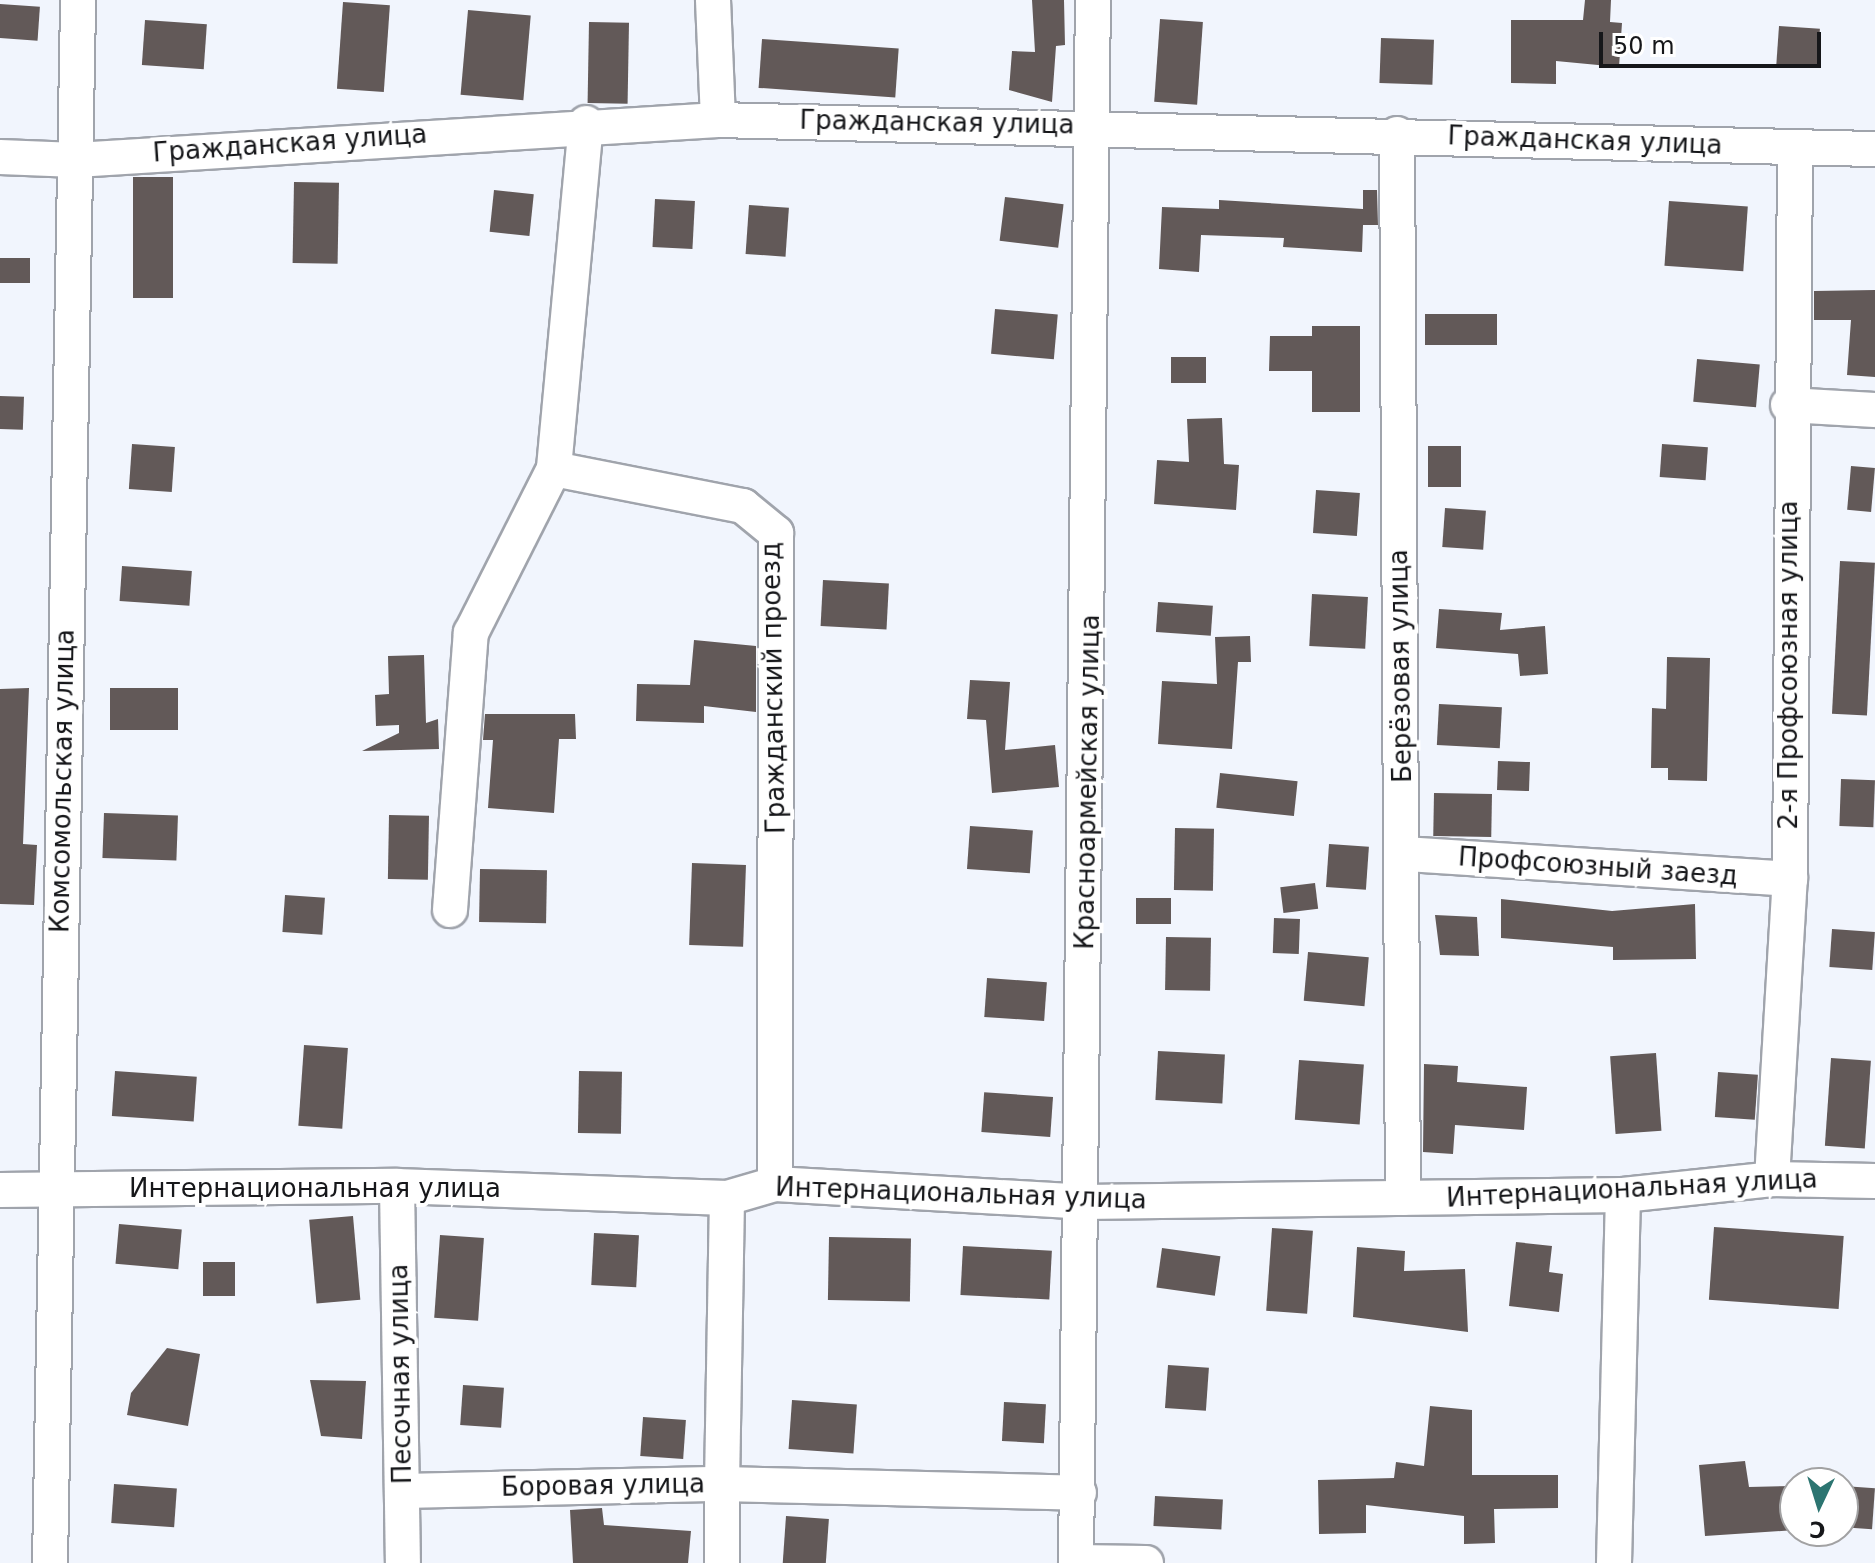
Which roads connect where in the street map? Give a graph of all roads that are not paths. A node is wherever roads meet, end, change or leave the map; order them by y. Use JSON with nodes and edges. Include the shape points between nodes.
{"nodes":[{"id":1,"x":78,"y":0,"type":"edge"},
{"id":2,"x":713,"y":0,"type":"edge"},
{"id":3,"x":1093,"y":0,"type":"edge"},
{"id":4,"x":718,"y":120,"type":"junction"},
{"id":5,"x":586,"y":123,"type":"junction"},
{"id":6,"x":1097,"y":125,"type":"junction"},
{"id":7,"x":1397,"y":134,"type":"junction"},
{"id":8,"x":1875,"y":149,"type":"edge"},
{"id":9,"x":1795,"y":150,"type":"junction"},
{"id":10,"x":0,"y":157,"type":"edge"},
{"id":11,"x":76,"y":160,"type":"junction"},
{"id":12,"x":1788,"y":405,"type":"junction"},
{"id":13,"x":1875,"y":410,"type":"edge"},
{"id":14,"x":554,"y":469,"type":"junction"},
{"id":15,"x":1405,"y":854,"type":"junction"},
{"id":16,"x":1790,"y":879,"type":"junction"},
{"id":17,"x":450,"y":910,"type":"dead end"},
{"id":18,"x":1772,"y":1179,"type":"junction"},
{"id":19,"x":1875,"y":1181,"type":"edge"},
{"id":20,"x":775,"y":1184,"type":"junction"},
{"id":21,"x":397,"y":1186,"type":"junction"},
{"id":22,"x":54,"y":1189,"type":"junction"},
{"id":23,"x":0,"y":1190,"type":"edge"},
{"id":24,"x":1623,"y":1195,"type":"junction"},
{"id":25,"x":727,"y":1198,"type":"junction"},
{"id":26,"x":1403,"y":1198,"type":"junction"},
{"id":27,"x":1083,"y":1202,"type":"junction"},
{"id":28,"x":722,"y":1484,"type":"junction"},
{"id":29,"x":403,"y":1491,"type":"junction"},
{"id":30,"x":1079,"y":1493,"type":"junction"},
{"id":31,"x":50,"y":1563,"type":"edge"},
{"id":32,"x":403,"y":1563,"type":"edge"},
{"id":33,"x":722,"y":1563,"type":"edge"},
{"id":34,"x":1076,"y":1563,"type":"edge"},
{"id":35,"x":1146,"y":1563,"type":"edge"},
{"id":36,"x":1614,"y":1563,"type":"edge"}],
"edges":[{"from":1,"to":11,"type":"street","name":"Комсомольская улица"},
{"from":2,"to":4,"type":"street"},
{"from":3,"to":6,"type":"street","name":"Красноармейская улица"},
{"from":4,"to":5,"type":"street","name":"Гражданская улица"},
{"from":4,"to":6,"type":"street","name":"Гражданская улица"},
{"from":5,"to":11,"type":"street","name":"Гражданская улица"},
{"from":5,"to":14,"type":"street"},
{"from":6,"to":7,"type":"street","name":"Гражданская улица"},
{"from":6,"to":27,"type":"street","name":"Красноармейская улица"},
{"from":7,"to":9,"type":"street","name":"Гражданская улица"},
{"from":7,"to":15,"type":"street","name":"Берёзовая улица"},
{"from":8,"to":9,"type":"street","name":"Гражданская улица"},
{"from":9,"to":12,"type":"street","name":"2-я Профсоюзная улица"},
{"from":10,"to":11,"type":"street","name":"Гражданская улица"},
{"from":11,"to":22,"type":"street","name":"Комсомольская улица"},
{"from":12,"to":13,"type":"street"},
{"from":12,"to":16,"type":"street","name":"2-я Профсоюзная улица"},
{"from":14,"to":17,"type":"street","via":[[471,633]]},
{"from":14,"to":20,"type":"street","name":"Гражданский проезд","via":[[743,506],[776,533]]},
{"from":15,"to":16,"type":"street","name":"Профсоюзный заезд"},
{"from":15,"to":26,"type":"street","name":"Берёзовая улица"},
{"from":16,"to":18,"type":"street","name":"2-я Профсоюзная улица"},
{"from":18,"to":19,"type":"street","name":"Интернациональная улица"},
{"from":18,"to":24,"type":"street","name":"Интернациональная улица"},
{"from":20,"to":25,"type":"street","name":"Интернациональная улица"},
{"from":20,"to":27,"type":"street","name":"Интернациональная улица"},
{"from":21,"to":22,"type":"street","name":"Интернациональная улица"},
{"from":21,"to":25,"type":"street","name":"Интернациональная улица"},
{"from":21,"to":29,"type":"street","name":"Песочная улица"},
{"from":22,"to":23,"type":"street","name":"Интернациональная улица"},
{"from":22,"to":31,"type":"street","name":"Комсомольская улица"},
{"from":24,"to":26,"type":"street","name":"Интернациональная улица"},
{"from":24,"to":36,"type":"street"},
{"from":25,"to":28,"type":"street"},
{"from":26,"to":27,"type":"street","name":"Интернациональная улица"},
{"from":27,"to":30,"type":"street","name":"Красноармейская улица"},
{"from":28,"to":29,"type":"street","name":"Боровая улица"},
{"from":28,"to":30,"type":"street"},
{"from":28,"to":33,"type":"street","name":"Боровая улица"},
{"from":29,"to":32,"type":"street","name":"Песочная улица"},
{"from":30,"to":34,"type":"street","name":"Красноармейская улица"},
{"from":34,"to":35,"type":"street"}]}
